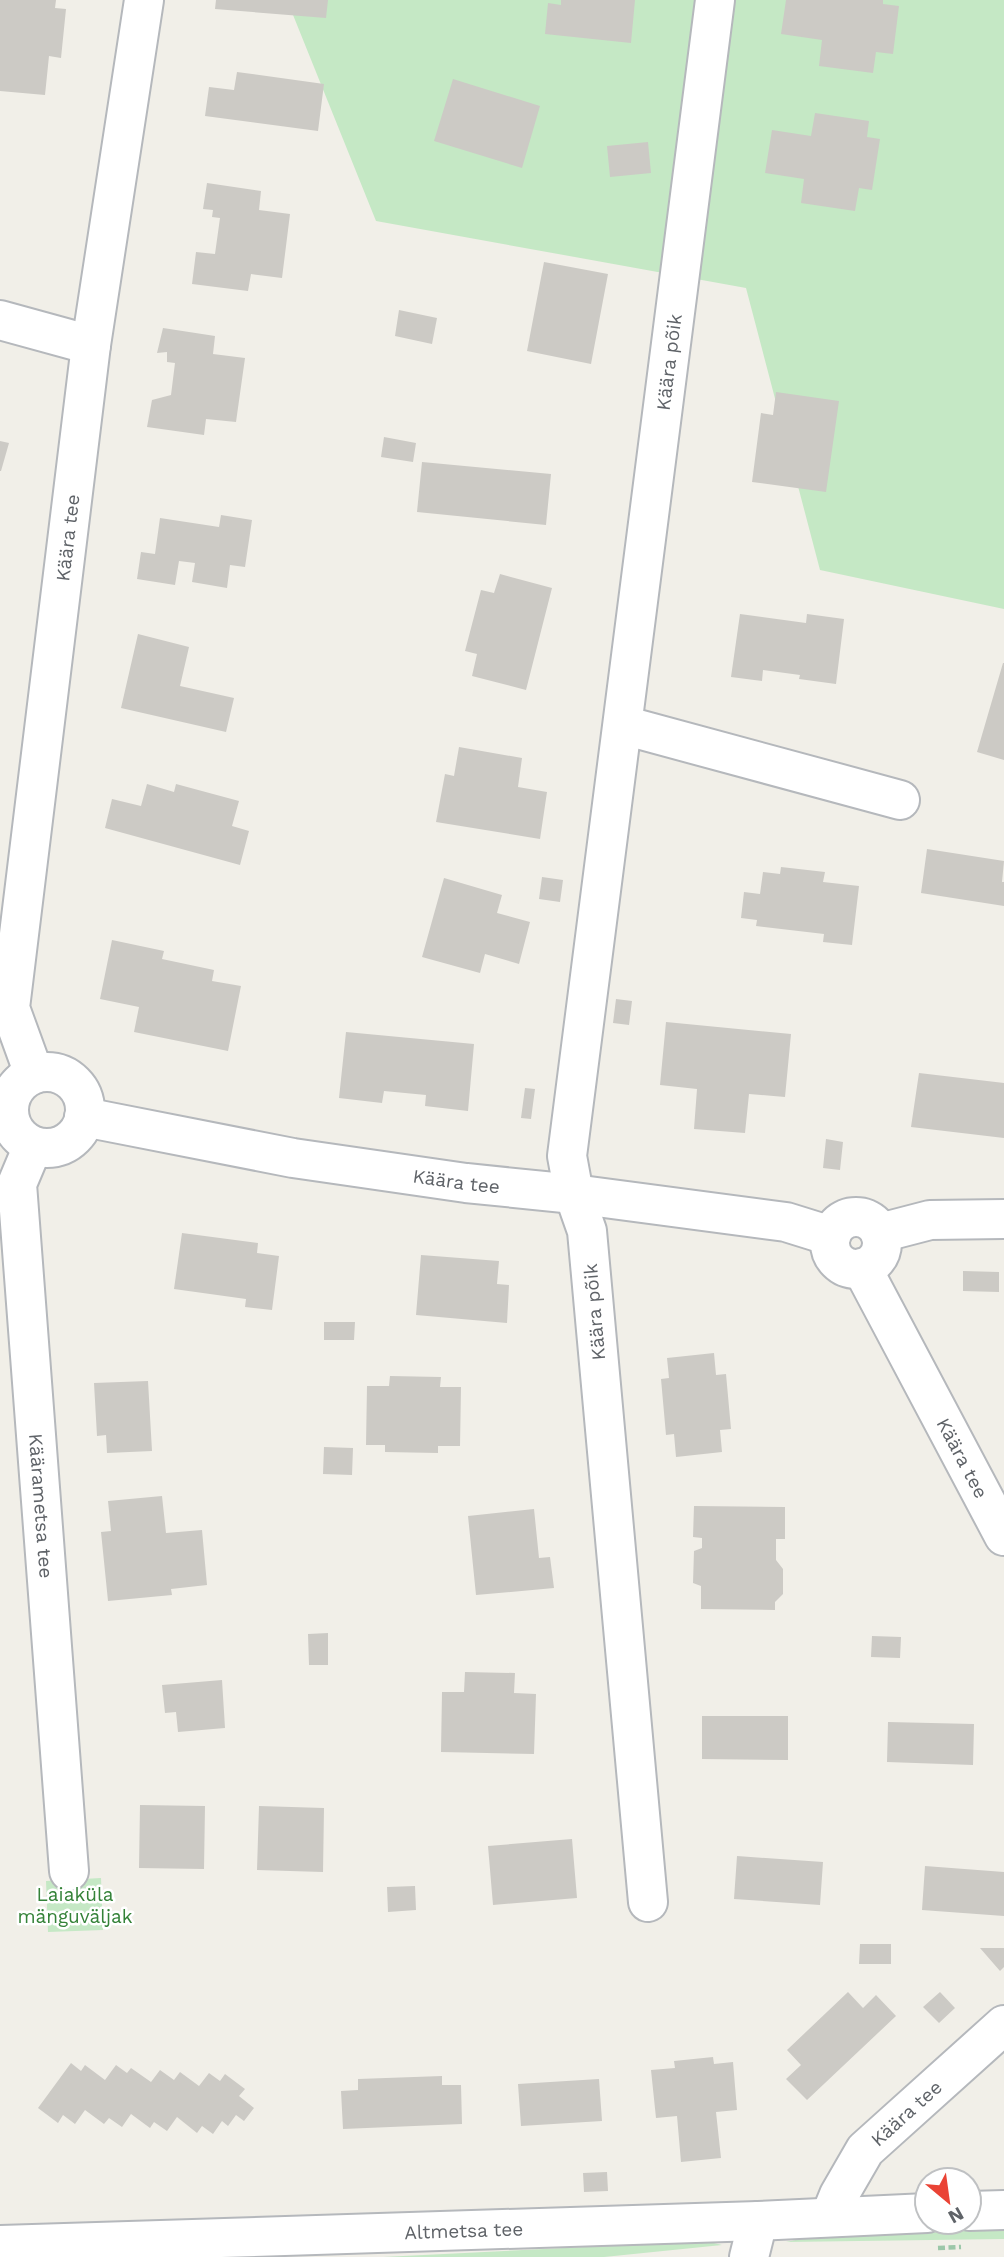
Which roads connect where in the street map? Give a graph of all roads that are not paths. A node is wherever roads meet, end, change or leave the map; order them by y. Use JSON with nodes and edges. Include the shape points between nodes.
{"nodes":[{"id":1,"x":144,"y":0,"type":"edge"},
{"id":2,"x":715,"y":0,"type":"edge"},
{"id":3,"x":0,"y":320,"type":"edge"},
{"id":4,"x":91,"y":345,"type":"junction"},
{"id":5,"x":623,"y":725,"type":"junction"},
{"id":6,"x":900,"y":800,"type":"dead end"},
{"id":7,"x":5,"y":1007,"type":"edge"},
{"id":8,"x":33,"y":1074,"type":"junction"},
{"id":9,"x":84,"y":1117,"type":"junction"},
{"id":10,"x":33,"y":1146,"type":"junction"},
{"id":11,"x":574,"y":1194,"type":"junction"},
{"id":12,"x":1004,"y":1219,"type":"edge"},
{"id":13,"x":880,"y":1233,"type":"junction"},
{"id":14,"x":831,"y":1236,"type":"junction"},
{"id":15,"x":862,"y":1268,"type":"junction"},
{"id":16,"x":1004,"y":1536,"type":"edge"},
{"id":17,"x":69,"y":1871,"type":"dead end"},
{"id":18,"x":648,"y":1902,"type":"dead end"},
{"id":19,"x":1004,"y":2025,"type":"edge"},
{"id":20,"x":1004,"y":2210,"type":"edge"},
{"id":21,"x":983,"y":2211,"type":"edge"},
{"id":22,"x":913,"y":2214,"type":"edge"},
{"id":23,"x":830,"y":2217,"type":"junction"},
{"id":24,"x":758,"y":2221,"type":"junction"},
{"id":25,"x":0,"y":2245,"type":"edge"},
{"id":26,"x":748,"y":2257,"type":"edge"}],
"edges":[{"from":1,"to":4,"type":"street","name":"Käära tee"},
{"from":2,"to":5,"type":"street","name":"Käära põik"},
{"from":3,"to":4,"type":"street"},
{"from":4,"to":7,"type":"street","name":"Käära tee"},
{"from":5,"to":6,"type":"street"},
{"from":5,"to":11,"type":"street","name":"Käära põik","via":[[567,1156]]},
{"from":7,"to":8,"type":"street","name":"Käära tee"},
{"from":8,"to":9,"type":"street","via":[[55,1072],[67,1077],[83,1095]]},
{"from":8,"to":10,"type":"street","via":[[20,1082],[8,1104],[13,1129]]},
{"from":9,"to":10,"type":"street","via":[[69,1141],[45,1148]]},
{"from":9,"to":11,"type":"street","name":"Käära tee","via":[[293,1158]]},
{"from":10,"to":17,"type":"street","name":"Käärametsa tee","via":[[17,1184]]},
{"from":11,"to":14,"type":"street","name":"Käära tee","via":[[786,1222]]},
{"from":11,"to":18,"type":"street","name":"Käära põik","via":[[587,1231]]},
{"from":12,"to":13,"type":"street","via":[[930,1220]]},
{"from":13,"to":14,"type":"street","via":[[870,1221],[854,1217],[840,1223]]},
{"from":13,"to":15,"type":"street","via":[[879,1254]]},
{"from":14,"to":15,"type":"street","via":[[832,1254],[838,1261]]},
{"from":15,"to":16,"type":"street","name":"Käära tee"},
{"from":19,"to":23,"type":"street","name":"Käära tee","via":[[865,2150]]},
{"from":20,"to":21,"type":"street"},
{"from":22,"to":23,"type":"street","name":"Altmetsa tee"},
{"from":23,"to":24,"type":"street","name":"Altmetsa tee"},
{"from":24,"to":25,"type":"street","name":"Altmetsa tee"},
{"from":24,"to":26,"type":"street"}]}
